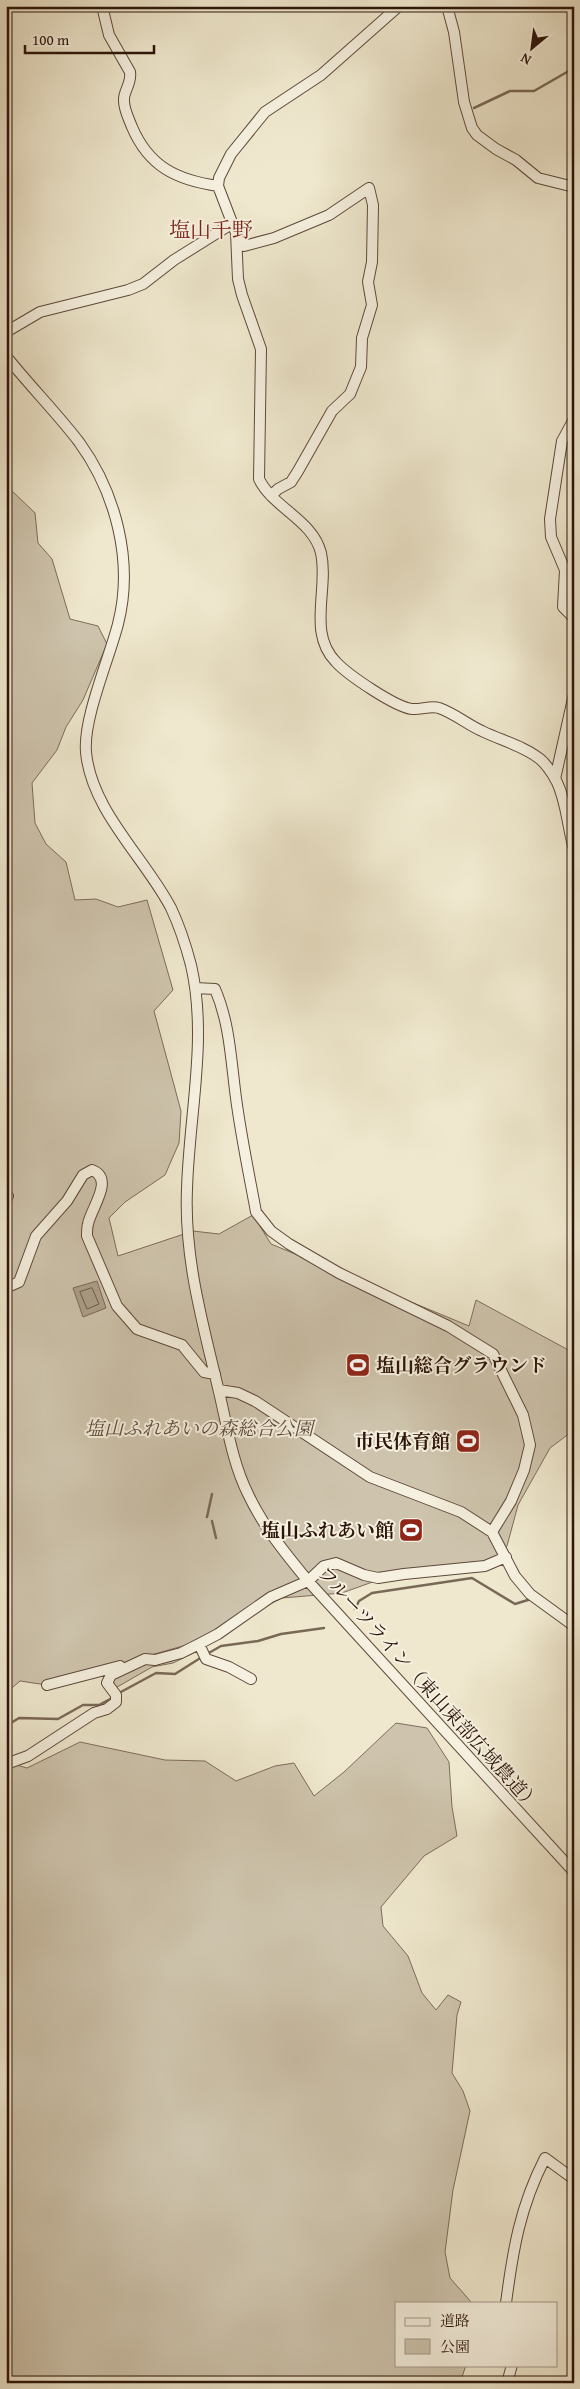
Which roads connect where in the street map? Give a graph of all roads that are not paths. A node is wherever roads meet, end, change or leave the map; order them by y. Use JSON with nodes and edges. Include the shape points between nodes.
{"nodes":[{"id":1,"x":102,"y":6,"type":"edge"},
{"id":2,"x":400,"y":6,"type":"edge"},
{"id":3,"x":446,"y":6,"type":"edge"},
{"id":4,"x":218,"y":186,"type":"junction"},
{"id":5,"x":574,"y":187,"type":"edge"},
{"id":6,"x":234,"y":228,"type":"junction"},
{"id":7,"x":6,"y":332,"type":"edge"},
{"id":8,"x":6,"y":356,"type":"edge"},
{"id":9,"x":574,"y":419,"type":"edge"},
{"id":10,"x":271,"y":496,"type":"junction"},
{"id":11,"x":574,"y":618,"type":"edge"},
{"id":12,"x":574,"y":694,"type":"edge"},
{"id":13,"x":555,"y":779,"type":"junction"},
{"id":14,"x":574,"y":850,"type":"edge"},
{"id":15,"x":195,"y":988,"type":"junction"},
{"id":16,"x":6,"y":1195,"type":"edge"},
{"id":17,"x":6,"y":1200,"type":"edge"},
{"id":18,"x":6,"y":1284,"type":"edge"},
{"id":19,"x":215,"y":1374,"type":"junction"},
{"id":20,"x":219,"y":1390,"type":"junction"},
{"id":21,"x":492,"y":1532,"type":"junction"},
{"id":22,"x":506,"y":1557,"type":"junction"},
{"id":23,"x":308,"y":1580,"type":"junction"},
{"id":24,"x":574,"y":1626,"type":"edge"},
{"id":25,"x":200,"y":1647,"type":"junction"},
{"id":26,"x":145,"y":1659,"type":"junction"},
{"id":27,"x":251,"y":1679,"type":"dead end"},
{"id":28,"x":47,"y":1685,"type":"dead end"},
{"id":29,"x":6,"y":1764,"type":"edge"},
{"id":30,"x":574,"y":1872,"type":"edge"},
{"id":31,"x":571,"y":2176,"type":"dead end"},
{"id":32,"x":506,"y":2302,"type":"edge"},
{"id":33,"x":512,"y":2366,"type":"edge"},
{"id":34,"x":507,"y":2383,"type":"edge"}],
"edges":[{"from":1,"to":4,"type":"street","via":[[109,35],[130,72],[124,106],[146,154],[167,171],[193,182]]},
{"from":2,"to":4,"type":"street","via":[[322,75],[265,112],[231,154]]},
{"from":3,"to":5,"type":"street","via":[[472,128],[477,135],[538,178]]},
{"from":4,"to":6,"type":"street"},
{"from":6,"to":7,"type":"street","via":[[174,260],[143,284],[40,312]]},
{"from":6,"to":10,"type":"street","via":[[240,287],[260,349],[258,474],[262,487]]},
{"from":6,"to":10,"type":"street","via":[[242,236],[244,246],[274,238],[329,215],[369,188],[373,205],[372,262],[368,282],[372,305],[362,338],[361,367],[350,394],[332,411],[291,482]]},
{"from":8,"to":15,"type":"street","name":"フルーツライン（東山東部広域農道）","via":[[80,443],[114,510],[121,539],[122,598],[119,620],[86,735],[89,772],[98,794],[171,909]]},
{"from":9,"to":11,"type":"street","via":[[562,441],[550,519],[551,536],[565,570],[563,607]]},
{"from":10,"to":13,"type":"street","via":[[308,529],[317,543],[324,579],[321,630],[324,646],[334,661],[359,682],[404,707],[413,710],[437,707],[530,754],[545,764]]},
{"from":12,"to":13,"type":"street"},
{"from":13,"to":14,"type":"street","via":[[566,804]]},
{"from":15,"to":19,"type":"street","name":"フルーツライン（東山東部広域農道）","via":[[198,1038],[187,1188],[187,1238],[193,1283]]},
{"from":15,"to":21,"type":"street","via":[[216,989],[224,1009],[236,1100],[256,1212],[262,1222],[289,1244],[339,1273],[448,1326],[493,1354],[497,1361],[523,1415],[530,1445],[511,1501]]},
{"from":16,"to":17,"type":"street"},
{"from":18,"to":19,"type":"street","via":[[10,1286],[19,1282],[36,1236],[67,1201],[82,1176],[95,1171],[100,1176],[102,1187],[88,1223],[87,1236],[117,1306],[137,1329],[182,1345],[204,1372]]},
{"from":19,"to":20,"type":"street","name":"フルーツライン（東山東部広域農道）"},
{"from":20,"to":21,"type":"street","via":[[238,1393],[255,1401],[370,1477],[461,1512]]},
{"from":20,"to":23,"type":"street","name":"フルーツライン（東山東部広域農道）","via":[[248,1496],[270,1535]]},
{"from":21,"to":22,"type":"street"},
{"from":22,"to":23,"type":"street","via":[[485,1566],[378,1578],[336,1563],[324,1566]]},
{"from":22,"to":24,"type":"street","via":[[515,1576],[530,1594]]},
{"from":23,"to":25,"type":"street","via":[[271,1597]]},
{"from":23,"to":30,"type":"street","name":"フルーツライン（東山東部広域農道）"},
{"from":25,"to":26,"type":"street","via":[[155,1660]]},
{"from":25,"to":27,"type":"street","via":[[206,1659]]},
{"from":26,"to":28,"type":"street"},
{"from":26,"to":29,"type":"street","via":[[111,1675],[107,1683],[116,1702],[107,1709],[28,1756]]},
{"from":31,"to":32,"type":"street","via":[[545,2158],[527,2198],[513,2247]]},
{"from":33,"to":34,"type":"street"}]}
